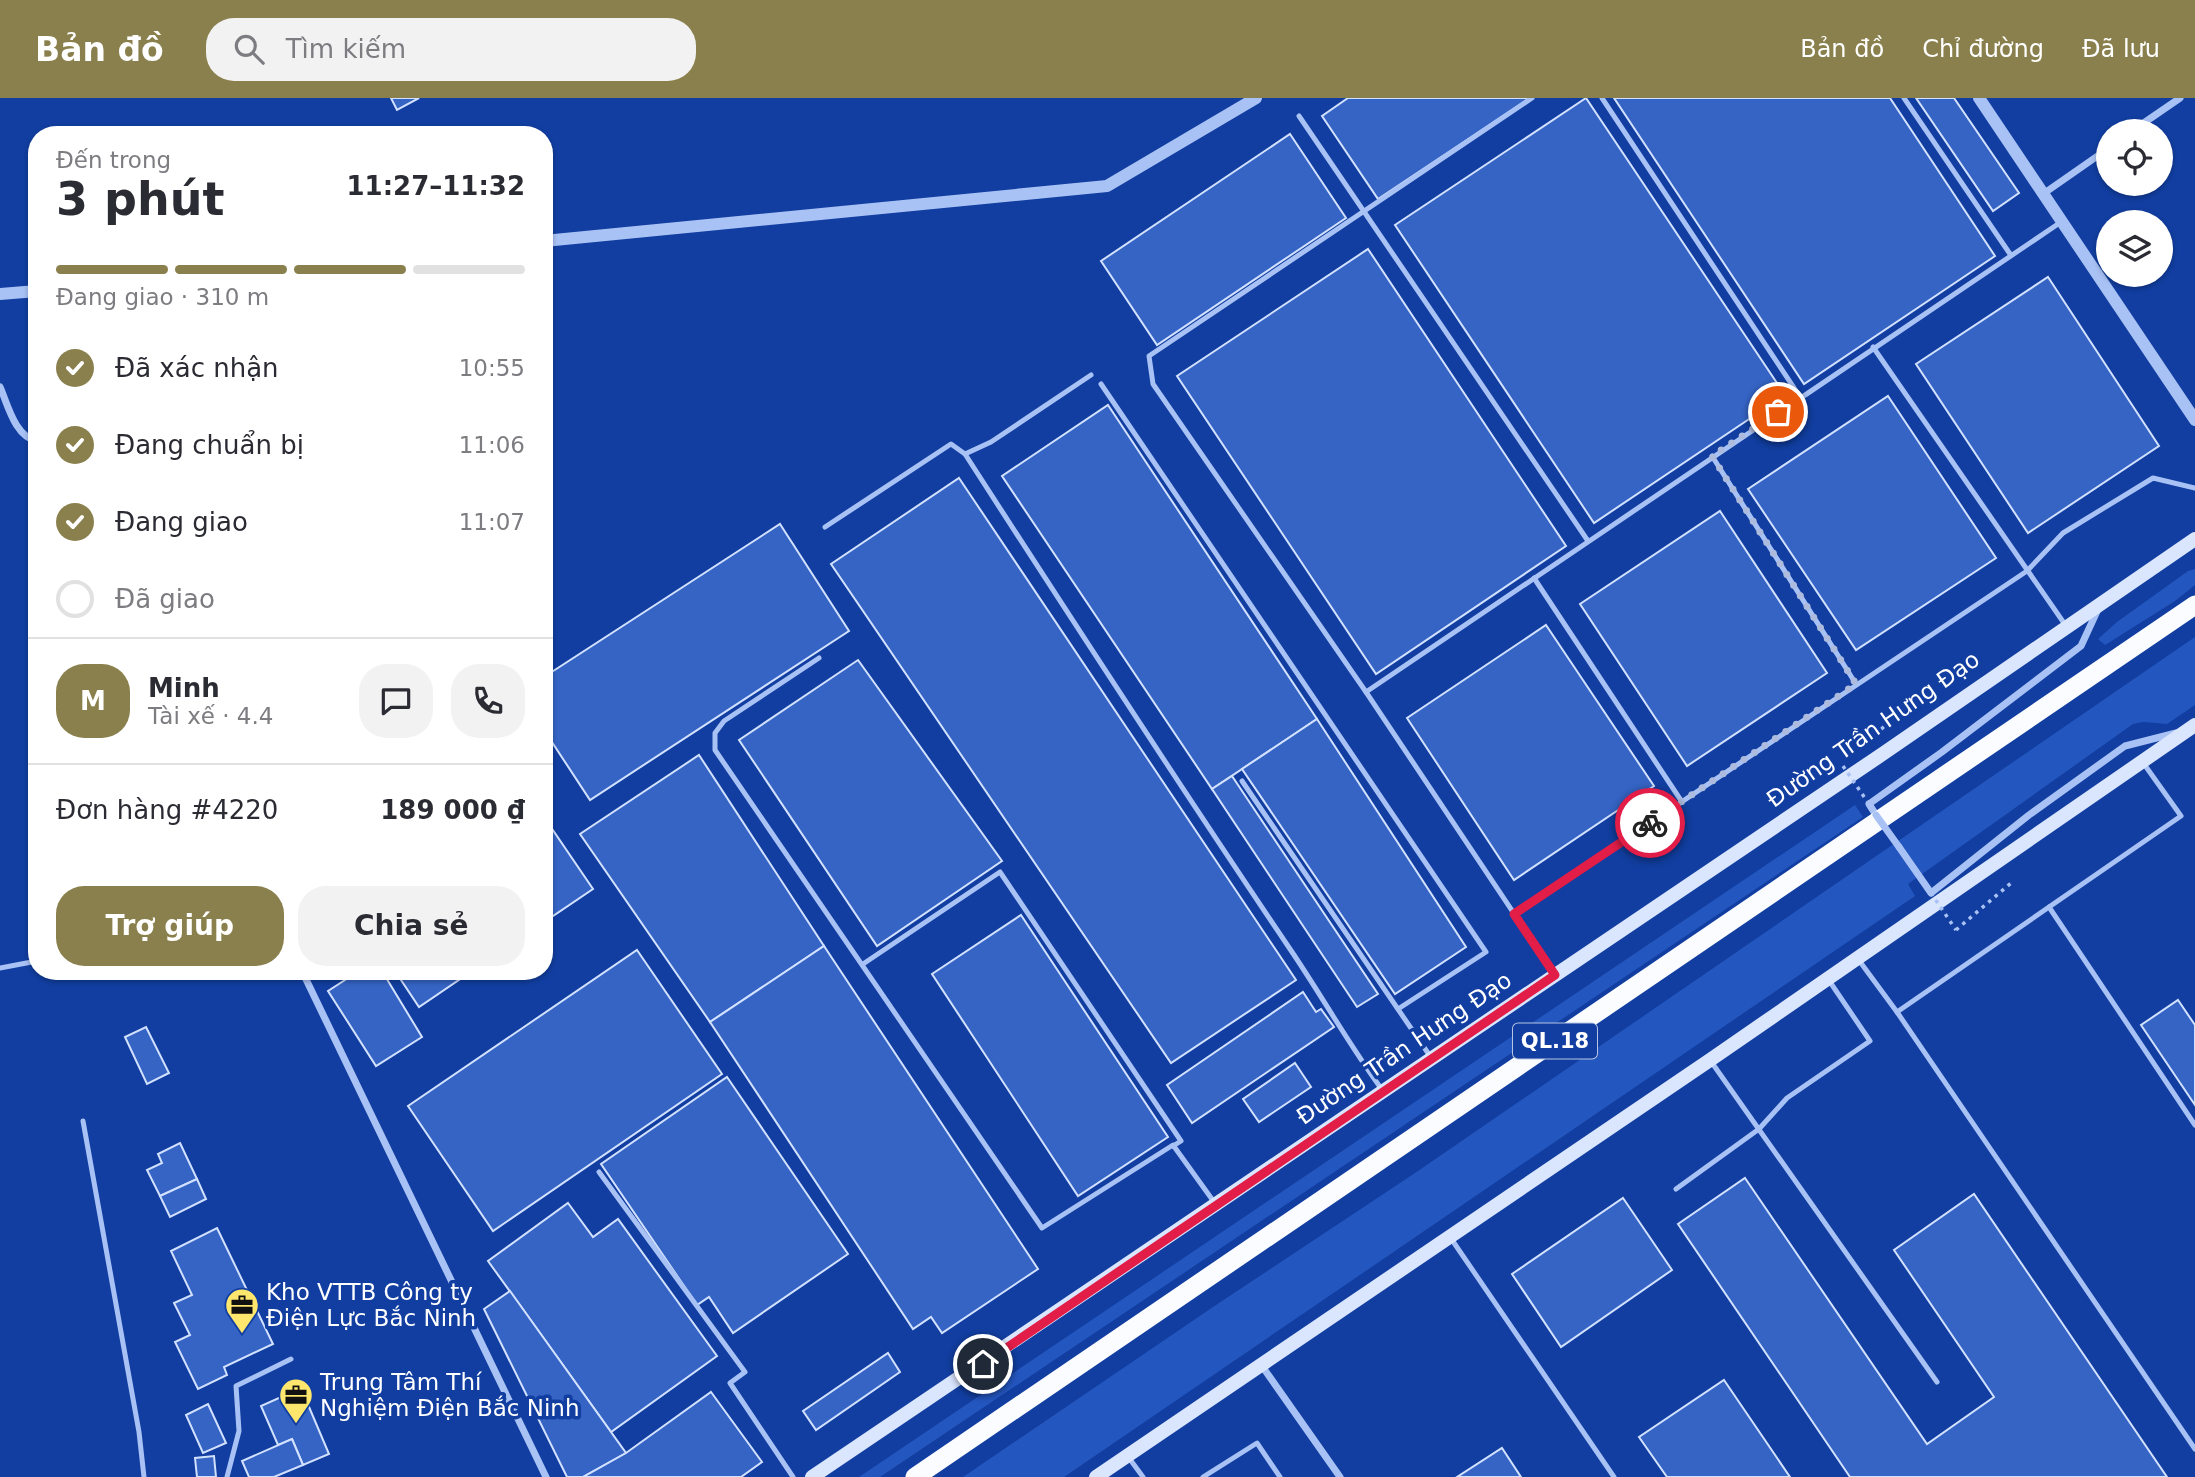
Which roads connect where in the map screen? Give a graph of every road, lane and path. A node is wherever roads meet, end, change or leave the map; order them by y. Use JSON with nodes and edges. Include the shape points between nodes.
{"nodes":[{"id":1,"x":1255,"y":98,"type":"edge"},
{"id":2,"x":1532,"y":98,"type":"edge"},
{"id":3,"x":1602,"y":98,"type":"edge"},
{"id":4,"x":1904,"y":98,"type":"edge"},
{"id":5,"x":1979,"y":98,"type":"edge"},
{"id":6,"x":2180,"y":98,"type":"edge"},
{"id":7,"x":1299,"y":116,"type":"dead end"},
{"id":8,"x":2149,"y":119,"type":"edge"},
{"id":9,"x":2096,"y":157,"type":"edge"},
{"id":10,"x":2043,"y":194,"type":"junction"},
{"id":11,"x":1364,"y":211,"type":"junction"},
{"id":12,"x":2061,"y":222,"type":"junction"},
{"id":13,"x":553,"y":240,"type":"edge"},
{"id":14,"x":2010,"y":254,"type":"junction"},
{"id":15,"x":28,"y":292,"type":"edge"},
{"id":16,"x":0,"y":294,"type":"edge"},
{"id":17,"x":1873,"y":347,"type":"junction"},
{"id":18,"x":1091,"y":375,"type":"dead end"},
{"id":19,"x":1101,"y":384,"type":"dead end"},
{"id":20,"x":0,"y":387,"type":"edge"},
{"id":21,"x":1800,"y":397,"type":"junction"},
{"id":22,"x":2195,"y":420,"type":"edge"},
{"id":23,"x":28,"y":438,"type":"edge"},
{"id":24,"x":965,"y":454,"type":"junction"},
{"id":25,"x":1712,"y":456,"type":"junction"},
{"id":26,"x":2195,"y":488,"type":"edge"},
{"id":27,"x":825,"y":527,"type":"dead end"},
{"id":28,"x":2195,"y":538,"type":"edge"},
{"id":29,"x":1588,"y":541,"type":"junction"},
{"id":30,"x":2027,"y":570,"type":"junction"},
{"id":31,"x":1534,"y":578,"type":"junction"},
{"id":32,"x":2103,"y":600,"type":"junction"},
{"id":33,"x":2195,"y":605,"type":"edge"},
{"id":34,"x":2066,"y":626,"type":"junction"},
{"id":35,"x":819,"y":659,"type":"dead end"},
{"id":36,"x":1856,"y":684,"type":"junction"},
{"id":37,"x":1366,"y":692,"type":"junction"},
{"id":38,"x":2190,"y":728,"type":"edge"},
{"id":39,"x":2142,"y":761,"type":"junction"},
{"id":40,"x":1843,"y":766,"type":"dead end"},
{"id":41,"x":1242,"y":780,"type":"dead end"},
{"id":42,"x":1682,"y":802,"type":"junction"},
{"id":43,"x":1869,"y":804,"type":"junction"},
{"id":44,"x":2011,"y":883,"type":"dead end"},
{"id":45,"x":1931,"y":893,"type":"junction"},
{"id":46,"x":2049,"y":907,"type":"junction"},
{"id":47,"x":1514,"y":914,"type":"junction"},
{"id":48,"x":1858,"y":959,"type":"junction"},
{"id":49,"x":28,"y":963,"type":"edge"},
{"id":50,"x":863,"y":964,"type":"junction"},
{"id":51,"x":0,"y":968,"type":"edge"},
{"id":52,"x":1555,"y":975,"type":"junction"},
{"id":53,"x":1828,"y":979,"type":"junction"},
{"id":54,"x":306,"y":980,"type":"edge"},
{"id":55,"x":1398,"y":1009,"type":"junction"},
{"id":56,"x":1897,"y":1012,"type":"junction"},
{"id":57,"x":1432,"y":1059,"type":"junction"},
{"id":58,"x":1710,"y":1060,"type":"junction"},
{"id":59,"x":1383,"y":1091,"type":"junction"},
{"id":60,"x":83,"y":1121,"type":"dead end"},
{"id":61,"x":2195,"y":1125,"type":"edge"},
{"id":62,"x":1759,"y":1129,"type":"junction"},
{"id":63,"x":1173,"y":1146,"type":"junction"},
{"id":64,"x":599,"y":1172,"type":"dead end"},
{"id":65,"x":1676,"y":1189,"type":"dead end"},
{"id":66,"x":1216,"y":1205,"type":"junction"},
{"id":67,"x":1450,"y":1237,"type":"junction"},
{"id":68,"x":292,"y":1359,"type":"dead end"},
{"id":69,"x":1262,"y":1366,"type":"junction"},
{"id":70,"x":1937,"y":1382,"type":"dead end"},
{"id":71,"x":2195,"y":1449,"type":"edge"},
{"id":72,"x":1128,"y":1455,"type":"junction"},
{"id":73,"x":144,"y":1477,"type":"edge"},
{"id":74,"x":227,"y":1477,"type":"edge"},
{"id":75,"x":546,"y":1477,"type":"edge"},
{"id":76,"x":793,"y":1477,"type":"edge"},
{"id":77,"x":812,"y":1477,"type":"edge"},
{"id":78,"x":915,"y":1477,"type":"edge"},
{"id":79,"x":1096,"y":1477,"type":"edge"},
{"id":80,"x":1143,"y":1477,"type":"edge"},
{"id":81,"x":1203,"y":1477,"type":"edge"},
{"id":82,"x":1280,"y":1477,"type":"edge"},
{"id":83,"x":1340,"y":1477,"type":"edge"},
{"id":84,"x":1614,"y":1477,"type":"edge"}],
"edges":[{"from":1,"to":13,"type":"street","via":[[1107,187]]},
{"from":2,"to":11,"type":"lane"},
{"from":3,"to":21,"type":"lane"},
{"from":4,"to":14,"type":"lane"},
{"from":5,"to":10,"type":"street"},
{"from":6,"to":8,"type":"street"},
{"from":7,"to":11,"type":"lane"},
{"from":9,"to":10,"type":"street"},
{"from":10,"to":12,"type":"street"},
{"from":11,"to":29,"type":"lane"},
{"from":11,"to":37,"type":"lane","via":[[1149,356],[1153,384]]},
{"from":12,"to":14,"type":"lane"},
{"from":12,"to":22,"type":"street"},
{"from":14,"to":17,"type":"lane"},
{"from":15,"to":16,"type":"street"},
{"from":17,"to":21,"type":"lane"},
{"from":17,"to":30,"type":"lane"},
{"from":18,"to":24,"type":"lane","via":[[991,442]]},
{"from":19,"to":55,"type":"lane","via":[[1486,952]]},
{"from":20,"to":23,"type":"street","via":[[19,429]]},
{"from":21,"to":25,"type":"lane"},
{"from":24,"to":27,"type":"lane","via":[[951,444]]},
{"from":24,"to":59,"type":"lane"},
{"from":25,"to":29,"type":"lane"},
{"from":25,"to":36,"type":"lane"},
{"from":26,"to":30,"type":"lane","via":[[2153,478],[2063,533]]},
{"from":28,"to":32,"type":"main road","name":"Đường Trần Hưng Đạo"},
{"from":29,"to":31,"type":"lane"},
{"from":30,"to":34,"type":"lane"},
{"from":30,"to":36,"type":"lane"},
{"from":31,"to":37,"type":"lane"},
{"from":31,"to":42,"type":"lane"},
{"from":32,"to":34,"type":"main road","name":"Đường Trần Hưng Đạo"},
{"from":32,"to":43,"type":"street","via":[[2081,646]]},
{"from":33,"to":78,"type":"highway","number":"QL.18"},
{"from":34,"to":52,"type":"main road","name":"Đường Trần Hưng Đạo"},
{"from":35,"to":50,"type":"lane","via":[[724,722],[714,743],[719,757]]},
{"from":36,"to":42,"type":"lane"},
{"from":37,"to":47,"type":"lane"},
{"from":38,"to":39,"type":"main road"},
{"from":38,"to":45,"type":"street","via":[[2125,746]]},
{"from":39,"to":46,"type":"lane","via":[[2181,816]]},
{"from":39,"to":48,"type":"main road"},
{"from":40,"to":43,"type":"path","bridge":true},
{"from":41,"to":55,"type":"lane"},
{"from":42,"to":47,"type":"lane"},
{"from":43,"to":45,"type":"street","bridge":true},
{"from":44,"to":45,"type":"path","bridge":true,"via":[[1956,930]]},
{"from":46,"to":56,"type":"lane"},
{"from":46,"to":61,"type":"lane"},
{"from":47,"to":52,"type":"lane"},
{"from":48,"to":53,"type":"main road"},
{"from":48,"to":56,"type":"lane"},
{"from":49,"to":51,"type":"lane"},
{"from":50,"to":63,"type":"lane","via":[[1042,1228]]},
{"from":50,"to":63,"type":"lane","via":[[1000,872],[1181,1141]]},
{"from":52,"to":57,"type":"main road","name":"Đường Trần Hưng Đạo"},
{"from":53,"to":58,"type":"main road"},
{"from":53,"to":62,"type":"lane","via":[[1870,1041],[1787,1098]]},
{"from":54,"to":75,"type":"street"},
{"from":55,"to":57,"type":"lane"},
{"from":56,"to":71,"type":"lane"},
{"from":57,"to":59,"type":"main road","name":"Đường Trần Hưng Đạo"},
{"from":58,"to":62,"type":"lane"},
{"from":58,"to":67,"type":"main road"},
{"from":59,"to":66,"type":"main road","name":"Đường Trần Hưng Đạo"},
{"from":60,"to":73,"type":"lane"},
{"from":62,"to":65,"type":"lane"},
{"from":62,"to":70,"type":"lane"},
{"from":63,"to":66,"type":"lane"},
{"from":64,"to":76,"type":"lane","via":[[745,1372],[730,1383]]},
{"from":66,"to":77,"type":"main road","name":"Đường Trần Hưng Đạo"},
{"from":67,"to":69,"type":"main road"},
{"from":67,"to":84,"type":"lane"},
{"from":68,"to":74,"type":"lane","via":[[236,1386],[239,1431]]},
{"from":69,"to":72,"type":"main road"},
{"from":69,"to":83,"type":"street"},
{"from":72,"to":79,"type":"main road"},
{"from":72,"to":80,"type":"lane"},
{"from":81,"to":82,"type":"lane","via":[[1257,1443]]}]}
